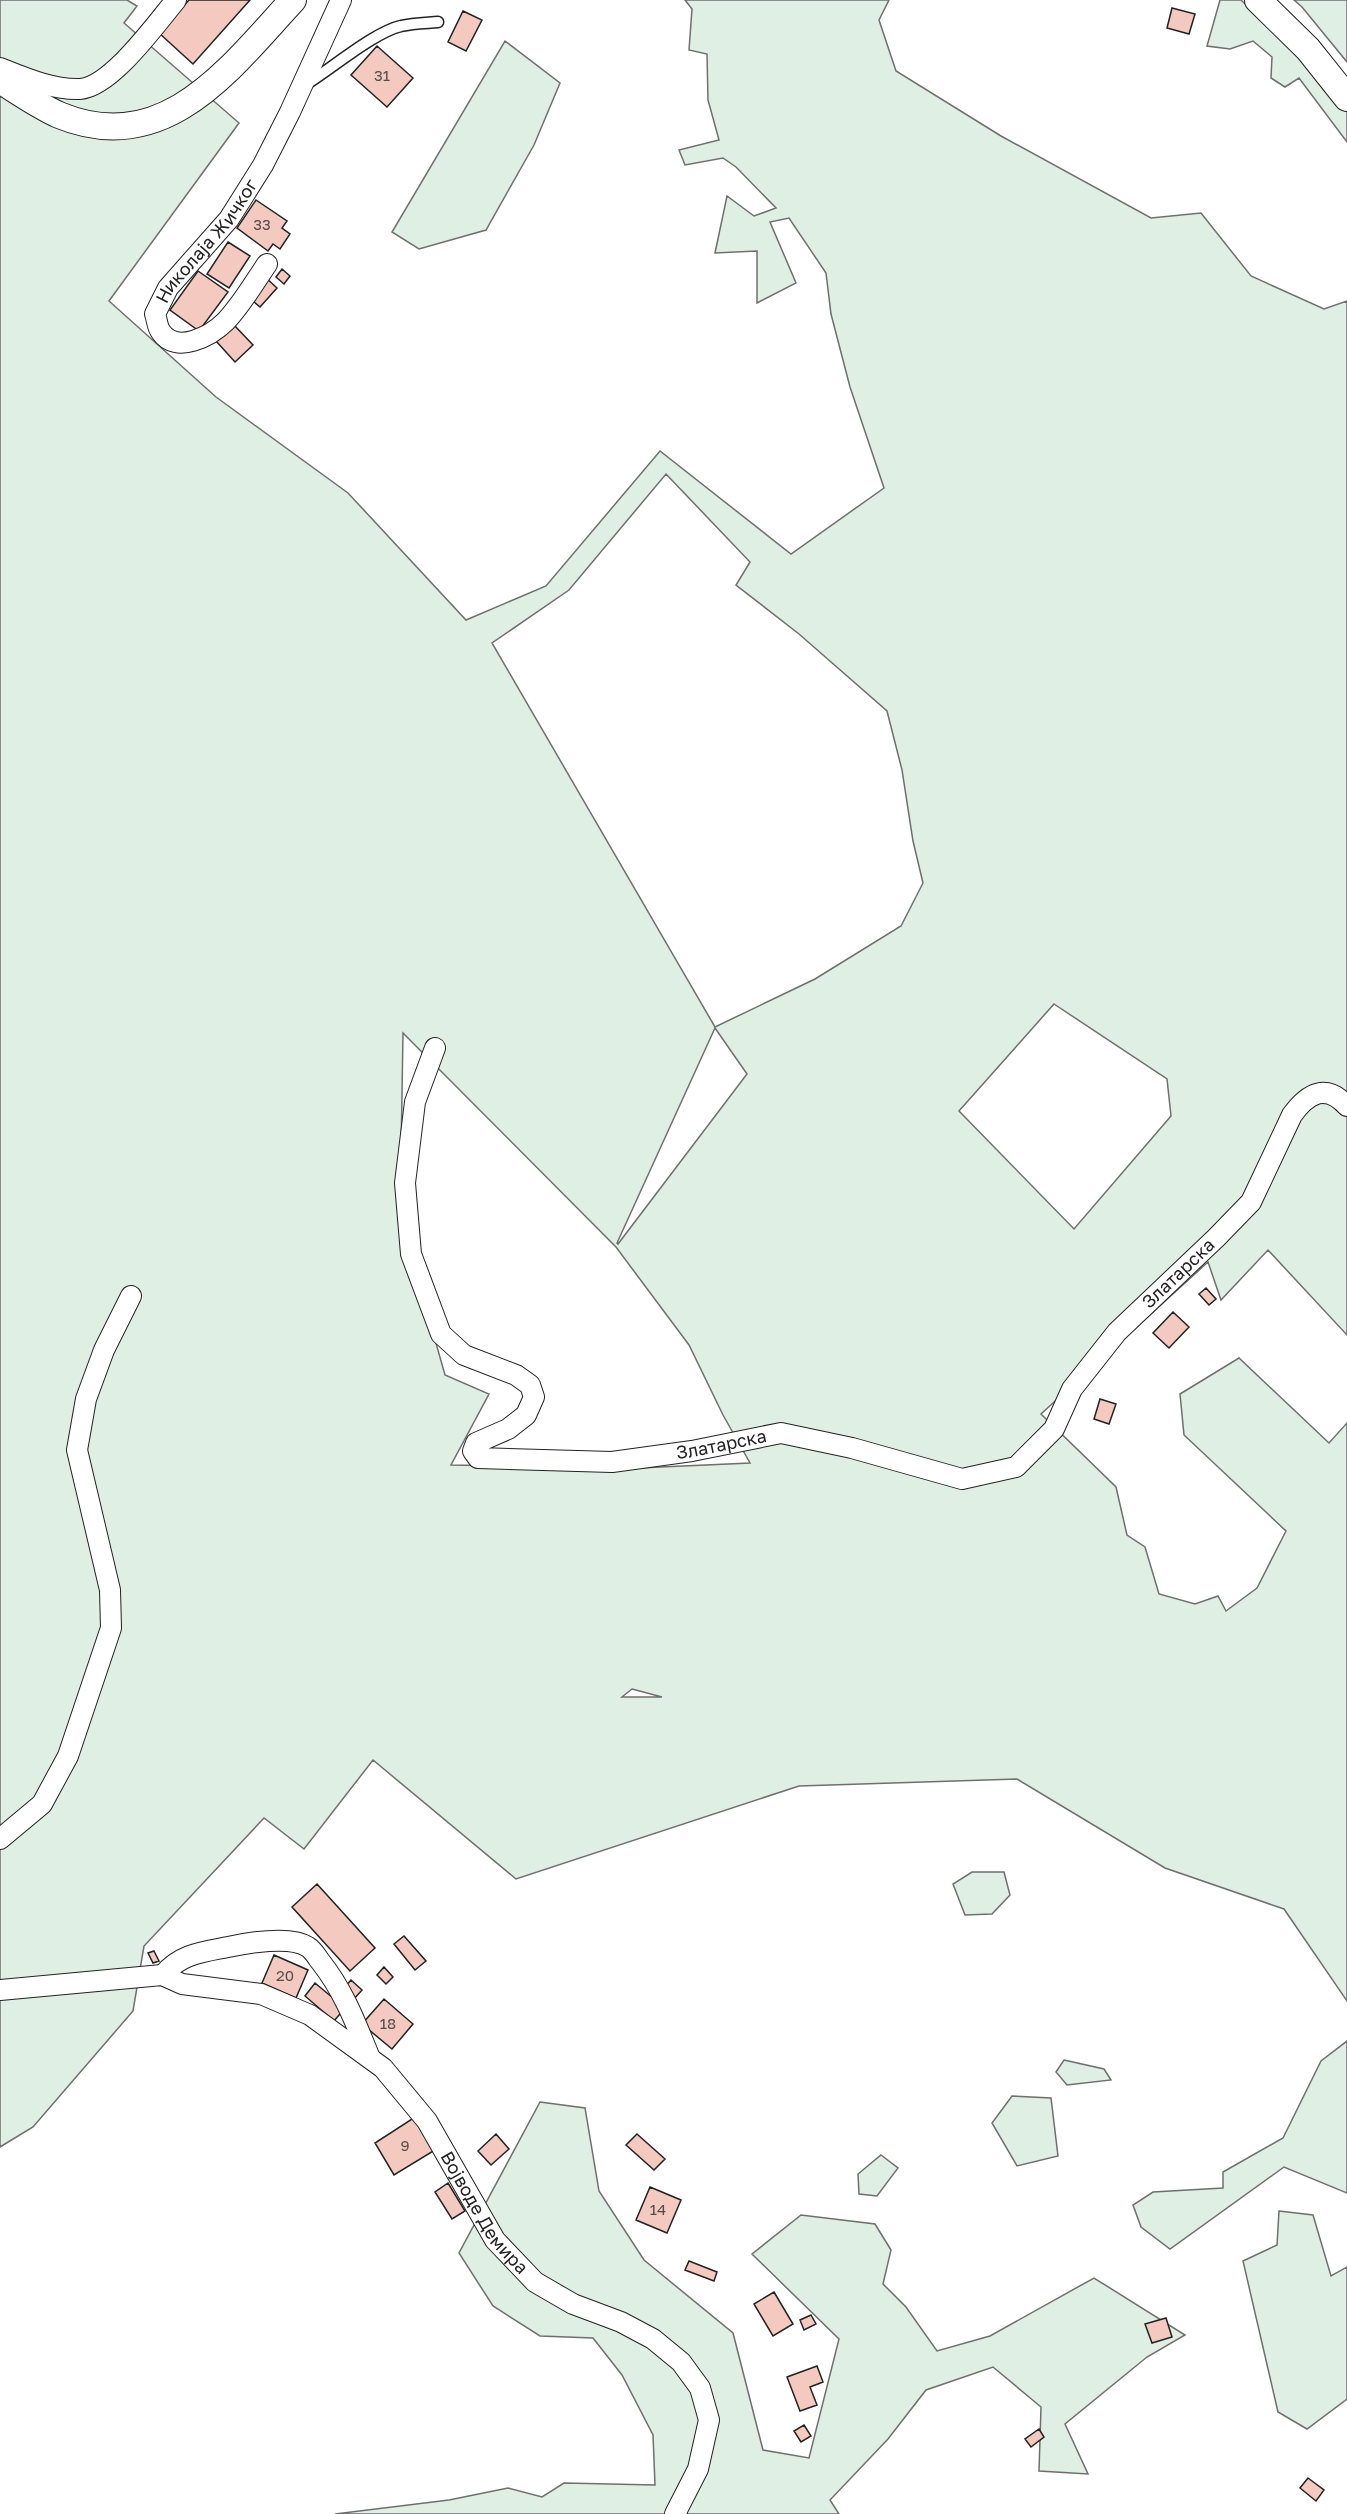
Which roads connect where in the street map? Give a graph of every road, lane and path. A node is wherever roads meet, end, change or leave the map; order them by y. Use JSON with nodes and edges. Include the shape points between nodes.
{"nodes":[{"id":1,"x":176,"y":0,"type":"edge"},
{"id":2,"x":293,"y":0,"type":"edge"},
{"id":3,"x":341,"y":0,"type":"edge"},
{"id":4,"x":1258,"y":0,"type":"edge"},
{"id":5,"x":438,"y":22,"type":"dead end"},
{"id":6,"x":0,"y":68,"type":"edge"},
{"id":7,"x":0,"y":80,"type":"edge"},
{"id":8,"x":302,"y":87,"type":"junction"},
{"id":9,"x":1347,"y":98,"type":"edge"},
{"id":10,"x":267,"y":264,"type":"dead end"},
{"id":11,"x":435,"y":1048,"type":"dead end"},
{"id":12,"x":1347,"y":1106,"type":"edge"},
{"id":13,"x":131,"y":1296,"type":"dead end"},
{"id":14,"x":0,"y":1839,"type":"edge"},
{"id":15,"x":163,"y":1975,"type":"junction"},
{"id":16,"x":0,"y":1990,"type":"edge"},
{"id":17,"x":370,"y":2058,"type":"junction"},
{"id":18,"x":675,"y":2514,"type":"edge"}],
"edges":[{"from":1,"to":6,"type":"street","via":[[113,73],[81,89],[41,83]]},
{"from":2,"to":7,"type":"street","via":[[194,100],[154,120],[109,127],[81,122],[58,114]]},
{"from":3,"to":8,"type":"street","name":"Николаја Жичког"},
{"from":4,"to":9,"type":"street","via":[[1308,49]]},
{"from":5,"to":8,"type":"lane","via":[[399,26]]},
{"from":8,"to":10,"type":"street","name":"Николаја Жичког","via":[[263,165],[229,219],[168,288],[155,314],[160,331],[170,341],[184,343],[204,337],[225,322]]},
{"from":11,"to":12,"type":"street","name":"Златарска","via":[[415,1101],[406,1172],[411,1254],[441,1334],[464,1355],[516,1375],[530,1385],[534,1397],[526,1415],[476,1443],[473,1451],[478,1458],[612,1462],[781,1433],[962,1479],[1016,1467],[1054,1429],[1072,1389],[1117,1332],[1251,1202],[1301,1103],[1312,1095],[1327,1092]]},
{"from":13,"to":14,"type":"street","via":[[104,1350],[86,1399],[77,1450],[110,1590],[111,1628],[63,1765],[42,1804]]},
{"from":15,"to":16,"type":"street"},
{"from":15,"to":17,"type":"street","name":"Војводе Демира","via":[[182,1984],[261,1994],[310,2015]]},
{"from":15,"to":17,"type":"street","via":[[173,1962],[222,1948],[260,1941],[286,1941],[308,1947],[333,1977]]},
{"from":17,"to":18,"type":"street","name":"Војводе Демира","via":[[383,2067],[427,2121],[495,2241],[535,2282],[573,2304],[653,2339],[681,2362],[700,2388],[709,2420],[698,2469]]}]}
